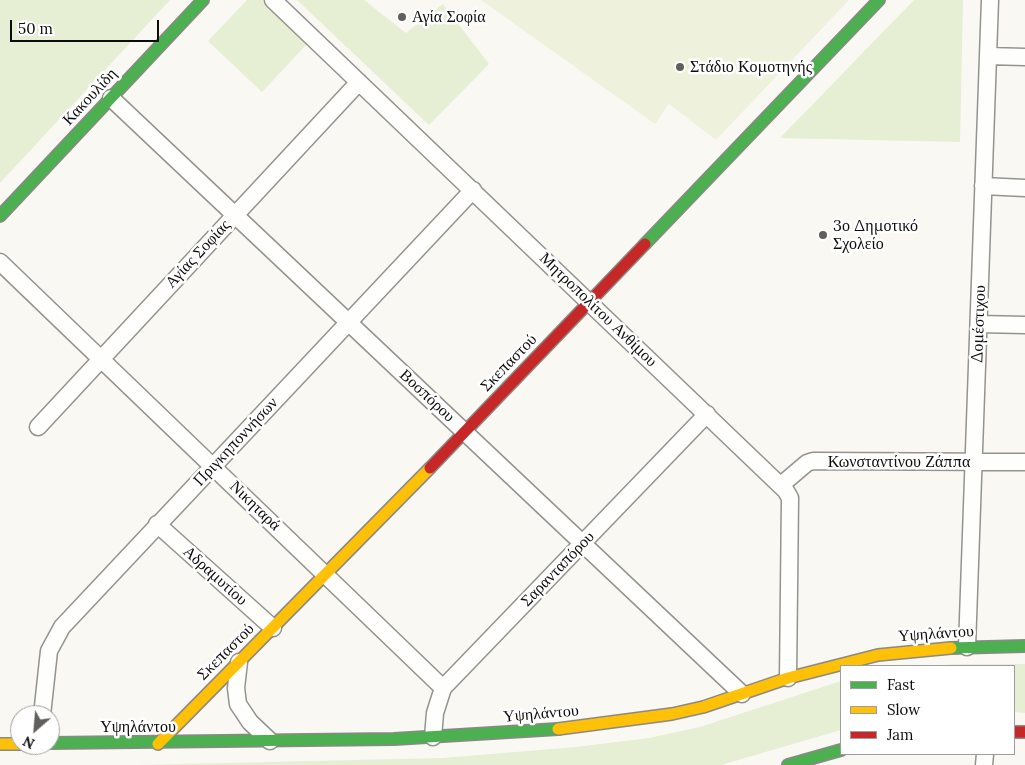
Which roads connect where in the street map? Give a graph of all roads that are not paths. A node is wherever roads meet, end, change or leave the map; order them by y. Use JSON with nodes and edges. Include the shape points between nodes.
{"nodes":[{"id":1,"x":203,"y":0,"type":"edge"},
{"id":2,"x":273,"y":0,"type":"edge"},
{"id":3,"x":879,"y":0,"type":"edge"},
{"id":4,"x":990,"y":0,"type":"edge"},
{"id":5,"x":988,"y":56,"type":"junction"},
{"id":6,"x":1025,"y":57,"type":"edge"},
{"id":7,"x":358,"y":82,"type":"junction"},
{"id":8,"x":111,"y":98,"type":"junction"},
{"id":9,"x":983,"y":186,"type":"junction"},
{"id":10,"x":1025,"y":188,"type":"edge"},
{"id":11,"x":473,"y":190,"type":"junction"},
{"id":12,"x":234,"y":214,"type":"junction"},
{"id":13,"x":0,"y":216,"type":"edge"},
{"id":14,"x":0,"y":262,"type":"edge"},
{"id":15,"x":590,"y":302,"type":"junction"},
{"id":16,"x":348,"y":322,"type":"junction"},
{"id":17,"x":979,"y":324,"type":"junction"},
{"id":18,"x":1025,"y":325,"type":"edge"},
{"id":19,"x":101,"y":358,"type":"junction"},
{"id":20,"x":707,"y":414,"type":"junction"},
{"id":21,"x":38,"y":428,"type":"dead end"},
{"id":22,"x":465,"y":432,"type":"junction"},
{"id":23,"x":974,"y":462,"type":"junction"},
{"id":24,"x":1025,"y":462,"type":"edge"},
{"id":25,"x":214,"y":466,"type":"junction"},
{"id":26,"x":781,"y":485,"type":"junction"},
{"id":27,"x":157,"y":524,"type":"junction"},
{"id":28,"x":583,"y":544,"type":"junction"},
{"id":29,"x":326,"y":574,"type":"junction"},
{"id":30,"x":273,"y":628,"type":"junction"},
{"id":31,"x":1025,"y":646,"type":"edge"},
{"id":32,"x":967,"y":647,"type":"junction"},
{"id":33,"x":239,"y":662,"type":"junction"},
{"id":34,"x":788,"y":678,"type":"junction"},
{"id":35,"x":444,"y":688,"type":"junction"},
{"id":36,"x":742,"y":694,"type":"junction"},
{"id":37,"x":43,"y":705,"type":"edge"},
{"id":38,"x":433,"y":737,"type":"junction"},
{"id":39,"x":270,"y":741,"type":"junction"},
{"id":40,"x":60,"y":743,"type":"edge"},
{"id":41,"x":158,"y":744,"type":"junction"},
{"id":42,"x":840,"y":750,"type":"edge"},
{"id":43,"x":792,"y":764,"type":"edge"}],
"edges":[{"from":1,"to":8,"type":"main road","name":"Κακουλίδη"},
{"from":2,"to":7,"type":"street","name":"Μητροπολίτου Ανθίμου"},
{"from":3,"to":15,"type":"main road","name":"Σκεπαστού"},
{"from":4,"to":5,"type":"street","name":"Δομέστιχου"},
{"from":5,"to":6,"type":"street"},
{"from":5,"to":9,"type":"street","name":"Δομέστιχου"},
{"from":7,"to":11,"type":"street","name":"Μητροπολίτου Ανθίμου"},
{"from":7,"to":12,"type":"street","name":"Αγίας Σοφίας"},
{"from":8,"to":12,"type":"street","name":"Βοσπόρου"},
{"from":8,"to":13,"type":"main road","name":"Κακουλίδη"},
{"from":9,"to":10,"type":"street"},
{"from":9,"to":17,"type":"street","name":"Δομέστιχου"},
{"from":11,"to":15,"type":"street","name":"Μητροπολίτου Ανθίμου"},
{"from":11,"to":16,"type":"street","name":"Πριγκηποννήσων"},
{"from":12,"to":16,"type":"street","name":"Βοσπόρου"},
{"from":12,"to":19,"type":"street","name":"Αγίας Σοφίας"},
{"from":14,"to":19,"type":"street","name":"Νικηταρά"},
{"from":15,"to":20,"type":"street","name":"Μητροπολίτου Ανθίμου"},
{"from":15,"to":22,"type":"main road","name":"Σκεπαστού"},
{"from":16,"to":22,"type":"street","name":"Βοσπόρου"},
{"from":16,"to":25,"type":"street","name":"Πριγκηποννήσων"},
{"from":17,"to":18,"type":"street"},
{"from":17,"to":23,"type":"street","name":"Δομέστιχου"},
{"from":19,"to":21,"type":"street","name":"Αγίας Σοφίας"},
{"from":19,"to":25,"type":"street","name":"Νικηταρά"},
{"from":20,"to":26,"type":"street","name":"Μητροπολίτου Ανθίμου"},
{"from":20,"to":28,"type":"street","name":"Σαρανταπόρου"},
{"from":22,"to":28,"type":"street","name":"Βοσπόρου"},
{"from":22,"to":29,"type":"main road","name":"Σκεπαστού"},
{"from":23,"to":24,"type":"street","name":"Κωνσταντίνου Ζάππα"},
{"from":23,"to":26,"type":"street","name":"Κωνσταντίνου Ζάππα","via":[[813,461]]},
{"from":23,"to":32,"type":"street","name":"Δομέστιχου"},
{"from":25,"to":27,"type":"street","name":"Πριγκηποννήσων"},
{"from":25,"to":29,"type":"street","name":"Νικηταρά"},
{"from":26,"to":34,"type":"street","name":"Μητροπολίτου Ανθίμου","via":[[790,498]]},
{"from":27,"to":30,"type":"street","name":"Αδραμυτίου"},
{"from":27,"to":37,"type":"street","name":"Πριγκηποννήσων","via":[[54,638],[47,658]]},
{"from":28,"to":35,"type":"street","name":"Σαρανταπόρου"},
{"from":28,"to":36,"type":"street","name":"Βοσπόρου"},
{"from":29,"to":30,"type":"main road","name":"Σκεπαστού"},
{"from":29,"to":35,"type":"street","name":"Νικηταρά"},
{"from":30,"to":33,"type":"main road","name":"Σκεπαστού"},
{"from":31,"to":32,"type":"main road","name":"Υψηλάντου"},
{"from":32,"to":34,"type":"main road","name":"Υψηλάντου","via":[[878,655]]},
{"from":33,"to":39,"type":"street","via":[[238,704],[250,722]]},
{"from":33,"to":41,"type":"main road","name":"Σκεπαστού"},
{"from":34,"to":36,"type":"main road","name":"Υψηλάντου"},
{"from":35,"to":38,"type":"street","name":"Σαρανταπόρου","via":[[435,713]]},
{"from":36,"to":38,"type":"main road","name":"Υψηλάντου","via":[[672,714],[624,722]]},
{"from":38,"to":39,"type":"main road","name":"Υψηλάντου"},
{"from":39,"to":41,"type":"main road","name":"Υψηλάντου"},
{"from":40,"to":41,"type":"main road","name":"Υψηλάντου"},
{"from":42,"to":43,"type":"main road"}]}
